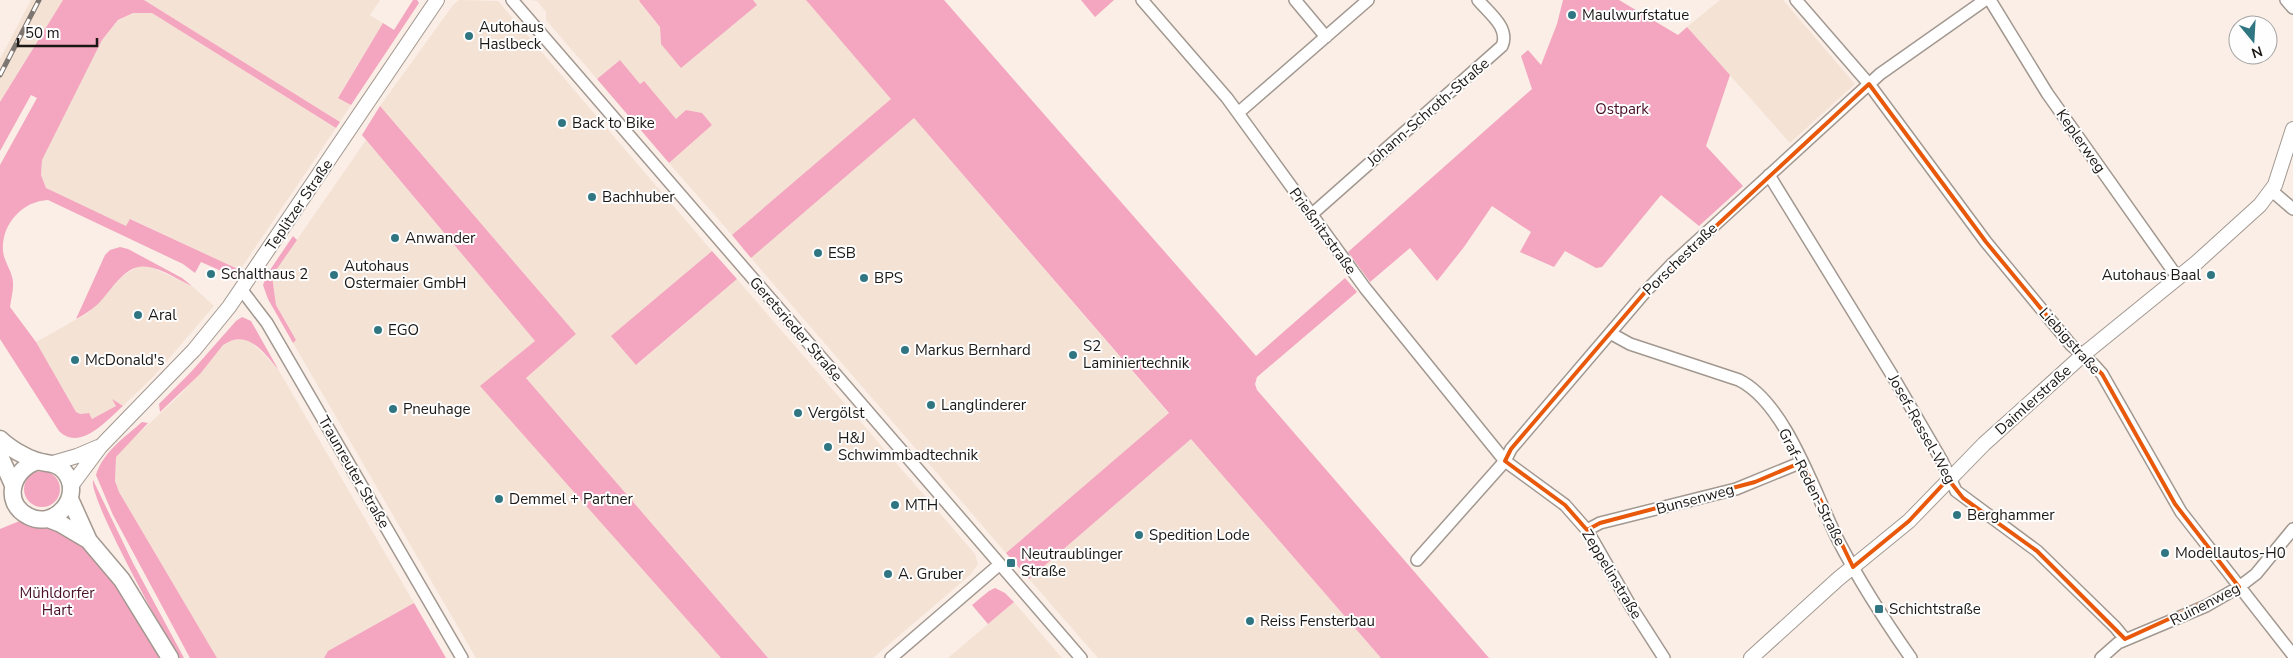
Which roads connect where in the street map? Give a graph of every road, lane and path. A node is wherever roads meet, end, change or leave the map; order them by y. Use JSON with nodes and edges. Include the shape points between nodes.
{"nodes":[{"id":1,"x":437,"y":0,"type":"edge"},
{"id":2,"x":512,"y":0,"type":"edge"},
{"id":3,"x":1142,"y":0,"type":"edge"},
{"id":4,"x":1295,"y":0,"type":"edge"},
{"id":5,"x":1368,"y":0,"type":"edge"},
{"id":6,"x":1478,"y":0,"type":"edge"},
{"id":7,"x":1796,"y":0,"type":"edge"},
{"id":8,"x":1985,"y":0,"type":"edge"},
{"id":9,"x":1990,"y":0,"type":"edge"},
{"id":10,"x":2286,"y":0,"type":"edge"},
{"id":11,"x":2293,"y":8,"type":"edge"},
{"id":12,"x":1326,"y":37,"type":"junction"},
{"id":13,"x":1869,"y":84,"type":"junction"},
{"id":14,"x":1238,"y":113,"type":"junction"},
{"id":15,"x":2293,"y":129,"type":"edge"},
{"id":16,"x":1769,"y":175,"type":"junction"},
{"id":17,"x":2272,"y":191,"type":"junction"},
{"id":18,"x":2293,"y":209,"type":"edge"},
{"id":19,"x":1311,"y":214,"type":"junction"},
{"id":20,"x":2178,"y":278,"type":"junction"},
{"id":21,"x":241,"y":289,"type":"junction"},
{"id":22,"x":1610,"y":334,"type":"junction"},
{"id":23,"x":2084,"y":354,"type":"junction"},
{"id":24,"x":0,"y":439,"type":"edge"},
{"id":25,"x":105,"y":443,"type":"junction"},
{"id":26,"x":0,"y":456,"type":"edge"},
{"id":27,"x":1505,"y":461,"type":"junction"},
{"id":28,"x":45,"y":462,"type":"junction"},
{"id":29,"x":1802,"y":462,"type":"junction"},
{"id":30,"x":1949,"y":478,"type":"junction"},
{"id":31,"x":13,"y":486,"type":"junction"},
{"id":32,"x":70,"y":493,"type":"junction"},
{"id":33,"x":48,"y":519,"type":"junction"},
{"id":34,"x":2293,"y":529,"type":"edge"},
{"id":35,"x":1587,"y":530,"type":"junction"},
{"id":36,"x":90,"y":541,"type":"junction"},
{"id":37,"x":1417,"y":560,"type":"dead end"},
{"id":38,"x":1000,"y":564,"type":"junction"},
{"id":39,"x":1853,"y":567,"type":"junction"},
{"id":40,"x":2240,"y":587,"type":"junction"},
{"id":41,"x":2125,"y":639,"type":"junction"},
{"id":42,"x":2293,"y":655,"type":"edge"},
{"id":43,"x":170,"y":658,"type":"edge"},
{"id":44,"x":462,"y":658,"type":"edge"},
{"id":45,"x":891,"y":658,"type":"edge"},
{"id":46,"x":1081,"y":658,"type":"edge"},
{"id":47,"x":1664,"y":658,"type":"edge"},
{"id":48,"x":1751,"y":658,"type":"edge"},
{"id":49,"x":1911,"y":658,"type":"edge"},
{"id":50,"x":2101,"y":658,"type":"edge"}],
"edges":[{"from":1,"to":21,"type":"street","name":"Teplitzer Straße"},
{"from":2,"to":38,"type":"street","name":"Geretsrieder Straße"},
{"from":3,"to":14,"type":"street","name":"Prießnitzstraße"},
{"from":4,"to":12,"type":"street"},
{"from":5,"to":12,"type":"street"},
{"from":6,"to":19,"type":"street","name":"Johann-Schroth-Straße","via":[[1500,26],[1504,37],[1502,46]]},
{"from":7,"to":13,"type":"street","name":"Liebigstraße"},
{"from":8,"to":13,"type":"street","name":"Porschestraße"},
{"from":9,"to":20,"type":"street","name":"Keplerweg","via":[[2047,93]]},
{"from":10,"to":11,"type":"street"},
{"from":12,"to":14,"type":"street"},
{"from":13,"to":16,"type":"street","name":"Porschestraße"},
{"from":13,"to":23,"type":"street","name":"Liebigstraße","via":[[1986,242],[2071,345]]},
{"from":14,"to":19,"type":"street","name":"Prießnitzstraße"},
{"from":15,"to":17,"type":"street","name":"Daimlerstraße"},
{"from":16,"to":22,"type":"street","name":"Porschestraße","via":[[1671,265]]},
{"from":16,"to":30,"type":"street","name":"Josef-Ressel-Weg","via":[[1888,368]]},
{"from":17,"to":18,"type":"street"},
{"from":17,"to":20,"type":"street","name":"Daimlerstraße"},
{"from":19,"to":27,"type":"street","name":"Prießnitzstraße","via":[[1365,288]]},
{"from":20,"to":23,"type":"street","name":"Daimlerstraße"},
{"from":21,"to":25,"type":"street","name":"Teplitzer Straße","via":[[194,350]]},
{"from":21,"to":44,"type":"street","name":"Traunreuter Straße","via":[[267,323]]},
{"from":22,"to":27,"type":"street","name":"Porschestraße","via":[[1511,449]]},
{"from":22,"to":29,"type":"street","name":"Graf-Reden-Straße","via":[[1746,384],[1760,395],[1777,418]]},
{"from":23,"to":30,"type":"street","name":"Daimlerstraße"},
{"from":23,"to":40,"type":"street","name":"Liebigstraße","via":[[2102,374],[2175,504]]},
{"from":24,"to":28,"type":"main road"},
{"from":25,"to":28,"type":"street","name":"Teplitzer Straße","via":[[92,451]]},
{"from":25,"to":32,"type":"street","name":"Teplitzer Straße"},
{"from":26,"to":31,"type":"main road"},
{"from":27,"to":35,"type":"street","name":"Zeppelinstraße","via":[[1565,505]]},
{"from":27,"to":37,"type":"street","name":"Porschestraße"},
{"from":28,"to":31,"type":"main road","via":[[30,463],[19,472]]},
{"from":28,"to":32,"type":"main road","via":[[67,475]]},
{"from":29,"to":35,"type":"street","name":"Bunsenweg","via":[[1749,484],[1600,523]]},
{"from":29,"to":39,"type":"street","name":"Graf-Reden-Straße"},
{"from":30,"to":39,"type":"street","name":"Daimlerstraße","via":[[1908,521]]},
{"from":30,"to":41,"type":"street","name":"Josef-Ressel-Weg","via":[[1956,492],[2037,551]]},
{"from":31,"to":33,"type":"main road","via":[[14,499],[21,511],[34,519]]},
{"from":32,"to":33,"type":"main road","via":[[59,514]]},
{"from":32,"to":36,"type":"main road","via":[[74,511]]},
{"from":33,"to":36,"type":"main road"},
{"from":34,"to":40,"type":"street","name":"Ruinenweg","via":[[2256,574]]},
{"from":35,"to":47,"type":"street","name":"Zeppelinstraße"},
{"from":36,"to":43,"type":"main road","via":[[122,580]]},
{"from":38,"to":45,"type":"street"},
{"from":38,"to":46,"type":"street","name":"Geretsrieder Straße"},
{"from":39,"to":48,"type":"street","name":"Daimlerstraße"},
{"from":39,"to":49,"type":"street"},
{"from":40,"to":41,"type":"street","name":"Ruinenweg","via":[[2178,619]]},
{"from":40,"to":42,"type":"street","name":"Liebigstraße"},
{"from":41,"to":50,"type":"street","name":"Ruinenweg"}]}
